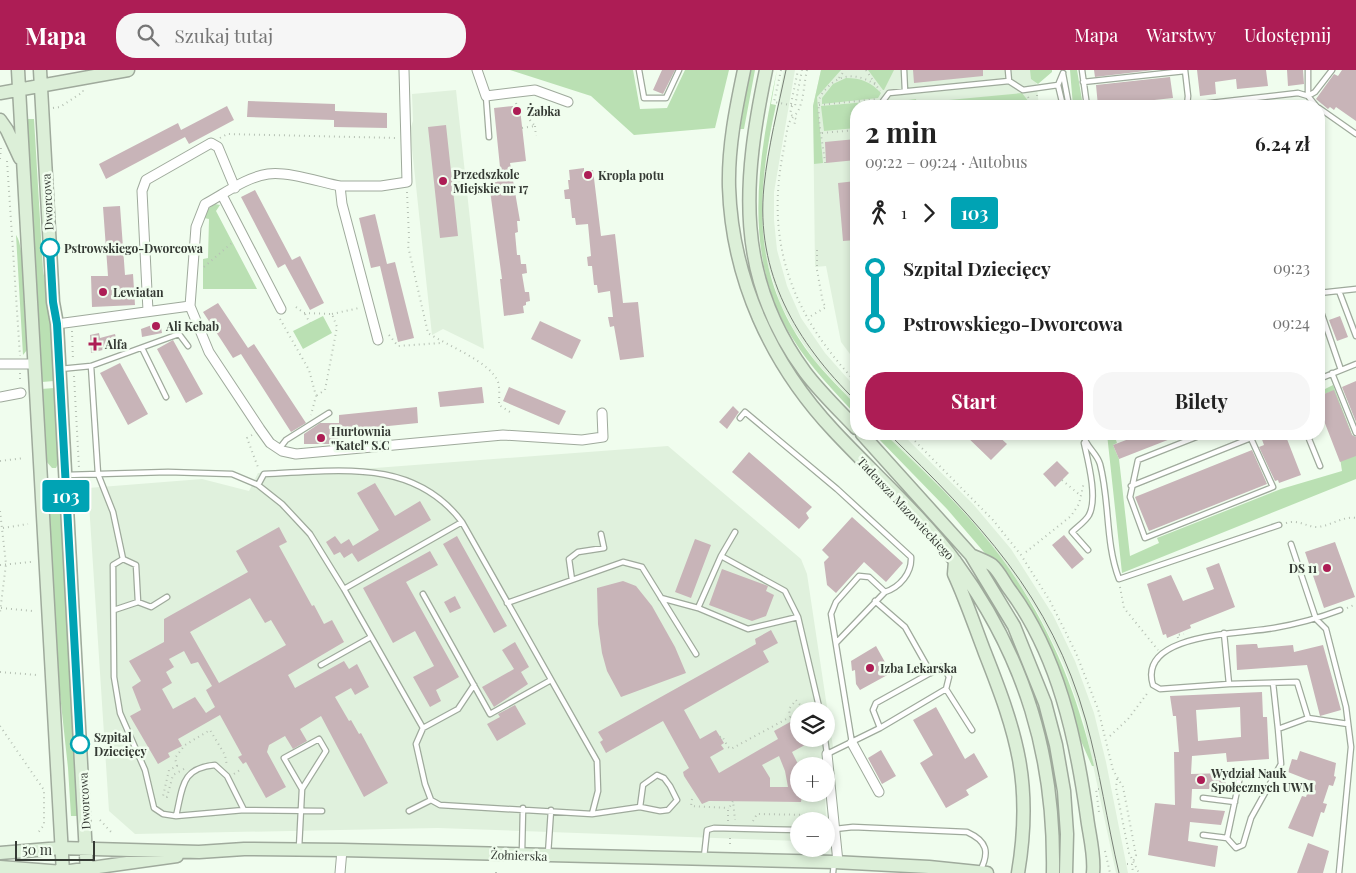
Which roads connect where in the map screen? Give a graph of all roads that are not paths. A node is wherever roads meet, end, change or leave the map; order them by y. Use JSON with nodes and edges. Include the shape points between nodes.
{"nodes":[{"id":1,"x":18,"y":70,"type":"edge"},
{"id":2,"x":40,"y":70,"type":"edge"},
{"id":3,"x":128,"y":70,"type":"edge"},
{"id":4,"x":404,"y":70,"type":"edge"},
{"id":5,"x":478,"y":70,"type":"edge"},
{"id":6,"x":639,"y":70,"type":"edge"},
{"id":7,"x":679,"y":70,"type":"edge"},
{"id":8,"x":744,"y":70,"type":"edge"},
{"id":9,"x":766,"y":70,"type":"edge"},
{"id":10,"x":904,"y":70,"type":"edge"},
{"id":11,"x":1008,"y":70,"type":"edge"},
{"id":12,"x":1082,"y":70,"type":"edge"},
{"id":13,"x":1308,"y":70,"type":"edge"},
{"id":14,"x":1332,"y":70,"type":"edge"},
{"id":15,"x":1063,"y":71,"type":"edge"},
{"id":16,"x":1185,"y":71,"type":"edge"},
{"id":17,"x":1009,"y":81,"type":"junction"},
{"id":18,"x":1083,"y":82,"type":"junction"},
{"id":19,"x":41,"y":85,"type":"junction"},
{"id":20,"x":1058,"y":85,"type":"junction"},
{"id":21,"x":20,"y":89,"type":"junction"},
{"id":22,"x":905,"y":91,"type":"junction"},
{"id":23,"x":0,"y":93,"type":"edge"},
{"id":24,"x":486,"y":96,"type":"junction"},
{"id":25,"x":1308,"y":96,"type":"junction"},
{"id":26,"x":884,"y":100,"type":"edge"},
{"id":27,"x":1062,"y":100,"type":"edge"},
{"id":28,"x":1068,"y":100,"type":"edge"},
{"id":29,"x":1086,"y":100,"type":"edge"},
{"id":30,"x":1187,"y":100,"type":"edge"},
{"id":31,"x":1237,"y":100,"type":"edge"},
{"id":32,"x":1311,"y":100,"type":"edge"},
{"id":33,"x":568,"y":102,"type":"dead end"},
{"id":34,"x":1325,"y":112,"type":"edge"},
{"id":35,"x":0,"y":120,"type":"edge"},
{"id":36,"x":1356,"y":134,"type":"edge"},
{"id":37,"x":489,"y":137,"type":"dead end"},
{"id":38,"x":24,"y":167,"type":"junction"},
{"id":39,"x":340,"y":186,"type":"junction"},
{"id":40,"x":235,"y":188,"type":"junction"},
{"id":41,"x":222,"y":196,"type":"junction"},
{"id":42,"x":1356,"y":289,"type":"edge"},
{"id":43,"x":1339,"y":291,"type":"junction"},
{"id":44,"x":1325,"y":292,"type":"edge"},
{"id":45,"x":190,"y":306,"type":"junction"},
{"id":46,"x":148,"y":311,"type":"junction"},
{"id":47,"x":280,"y":313,"type":"road end"},
{"id":48,"x":57,"y":324,"type":"junction"},
{"id":49,"x":1325,"y":330,"type":"edge"},
{"id":50,"x":1356,"y":336,"type":"edge"},
{"id":51,"x":378,"y":340,"type":"dead end"},
{"id":52,"x":188,"y":346,"type":"dead end"},
{"id":53,"x":142,"y":348,"type":"junction"},
{"id":54,"x":35,"y":364,"type":"junction"},
{"id":55,"x":1356,"y":364,"type":"edge"},
{"id":56,"x":1,"y":365,"type":"edge"},
{"id":57,"x":91,"y":366,"type":"junction"},
{"id":58,"x":59,"y":369,"type":"junction"},
{"id":59,"x":1341,"y":370,"type":"junction"},
{"id":60,"x":1332,"y":373,"type":"junction"},
{"id":61,"x":1325,"y":376,"type":"edge"},
{"id":62,"x":21,"y":390,"type":"road end"},
{"id":63,"x":0,"y":397,"type":"edge"},
{"id":64,"x":166,"y":397,"type":"dead end"},
{"id":65,"x":329,"y":413,"type":"dead end"},
{"id":66,"x":602,"y":413,"type":"dead end"},
{"id":67,"x":740,"y":418,"type":"dead end"},
{"id":68,"x":850,"y":421,"type":"edge"},
{"id":69,"x":1356,"y":434,"type":"edge"},
{"id":70,"x":867,"y":440,"type":"edge"},
{"id":71,"x":1084,"y":440,"type":"edge"},
{"id":72,"x":1085,"y":440,"type":"edge"},
{"id":73,"x":1189,"y":440,"type":"edge"},
{"id":74,"x":1240,"y":440,"type":"edge"},
{"id":75,"x":1252,"y":440,"type":"edge"},
{"id":76,"x":1309,"y":440,"type":"edge"},
{"id":77,"x":280,"y":449,"type":"junction"},
{"id":78,"x":1320,"y":466,"type":"dead end"},
{"id":79,"x":98,"y":474,"type":"junction"},
{"id":80,"x":41,"y":475,"type":"junction"},
{"id":81,"x":65,"y":475,"type":"junction"},
{"id":82,"x":258,"y":485,"type":"junction"},
{"id":83,"x":1131,"y":486,"type":"junction"},
{"id":84,"x":462,"y":522,"type":"junction"},
{"id":85,"x":1278,"y":525,"type":"road end"},
{"id":86,"x":736,"y":532,"type":"dead end"},
{"id":87,"x":601,"y":534,"type":"dead end"},
{"id":88,"x":1291,"y":544,"type":"dead end"},
{"id":89,"x":1088,"y":550,"type":"dead end"},
{"id":90,"x":971,"y":555,"type":"junction"},
{"id":91,"x":721,"y":556,"type":"junction"},
{"id":92,"x":123,"y":559,"type":"junction"},
{"id":93,"x":955,"y":561,"type":"junction"},
{"id":94,"x":572,"y":580,"type":"junction"},
{"id":95,"x":344,"y":589,"type":"junction"},
{"id":96,"x":885,"y":592,"type":"junction"},
{"id":97,"x":423,"y":594,"type":"dead end"},
{"id":98,"x":168,"y":597,"type":"dead end"},
{"id":99,"x":662,"y":598,"type":"junction"},
{"id":100,"x":875,"y":601,"type":"junction"},
{"id":101,"x":138,"y":602,"type":"junction"},
{"id":102,"x":507,"y":603,"type":"junction"},
{"id":103,"x":698,"y":608,"type":"junction"},
{"id":104,"x":114,"y":610,"type":"junction"},
{"id":105,"x":1340,"y":610,"type":"dead end"},
{"id":106,"x":798,"y":617,"type":"junction"},
{"id":107,"x":1316,"y":619,"type":"junction"},
{"id":108,"x":1224,"y":633,"type":"junction"},
{"id":109,"x":371,"y":637,"type":"junction"},
{"id":110,"x":836,"y":643,"type":"junction"},
{"id":111,"x":696,"y":654,"type":"dead end"},
{"id":112,"x":321,"y":665,"type":"dead end"},
{"id":113,"x":931,"y":673,"type":"junction"},
{"id":114,"x":551,"y":680,"type":"junction"},
{"id":115,"x":1273,"y":683,"type":"junction"},
{"id":116,"x":1229,"y":684,"type":"junction"},
{"id":117,"x":474,"y":685,"type":"junction"},
{"id":118,"x":946,"y":689,"type":"junction"},
{"id":119,"x":818,"y":702,"type":"edge"},
{"id":120,"x":1308,"y":718,"type":"junction"},
{"id":121,"x":1348,"y":724,"type":"junction"},
{"id":122,"x":423,"y":728,"type":"junction"},
{"id":123,"x":880,"y":728,"type":"junction"},
{"id":124,"x":1278,"y":729,"type":"junction"},
{"id":125,"x":972,"y":730,"type":"dead end"},
{"id":126,"x":852,"y":743,"type":"junction"},
{"id":127,"x":826,"y":747,"type":"edge"},
{"id":128,"x":827,"y":754,"type":"junction"},
{"id":129,"x":1241,"y":772,"type":"dead end"},
{"id":130,"x":302,"y":789,"type":"junction"},
{"id":131,"x":879,"y":792,"type":"dead end"},
{"id":132,"x":1203,"y":798,"type":"dead end"},
{"id":133,"x":431,"y":800,"type":"junction"},
{"id":134,"x":1235,"y":802,"type":"junction"},
{"id":135,"x":640,"y":807,"type":"junction"},
{"id":136,"x":523,"y":808,"type":"junction"},
{"id":137,"x":244,"y":810,"type":"junction"},
{"id":138,"x":300,"y":810,"type":"junction"},
{"id":139,"x":409,"y":810,"type":"dead end"},
{"id":140,"x":551,"y":810,"type":"junction"},
{"id":141,"x":322,"y":811,"type":"dead end"},
{"id":142,"x":829,"y":812,"type":"edge"},
{"id":143,"x":592,"y":814,"type":"junction"},
{"id":144,"x":176,"y":816,"type":"junction"},
{"id":145,"x":790,"y":830,"type":"edge"},
{"id":146,"x":835,"y":830,"type":"edge"},
{"id":147,"x":1203,"y":835,"type":"dead end"},
{"id":148,"x":1227,"y":838,"type":"junction"},
{"id":149,"x":61,"y":848,"type":"junction"},
{"id":150,"x":86,"y":848,"type":"junction"},
{"id":151,"x":298,"y":849,"type":"junction"},
{"id":152,"x":342,"y":850,"type":"junction"},
{"id":153,"x":199,"y":852,"type":"junction"},
{"id":154,"x":0,"y":853,"type":"edge"},
{"id":155,"x":522,"y":855,"type":"junction"},
{"id":156,"x":548,"y":855,"type":"junction"},
{"id":157,"x":704,"y":859,"type":"junction"},
{"id":158,"x":835,"y":866,"type":"edge"},
{"id":159,"x":0,"y":867,"type":"edge"},
{"id":160,"x":87,"y":871,"type":"edge"},
{"id":161,"x":63,"y":872,"type":"edge"},
{"id":162,"x":340,"y":873,"type":"edge"},
{"id":163,"x":982,"y":873,"type":"edge"},
{"id":164,"x":1018,"y":873,"type":"edge"},
{"id":165,"x":1053,"y":873,"type":"edge"},
{"id":166,"x":1066,"y":873,"type":"edge"},
{"id":167,"x":1093,"y":873,"type":"edge"},
{"id":168,"x":1340,"y":873,"type":"edge"}],
"edges":[{"from":1,"to":21,"type":"street","name":"Dworcowa"},
{"from":2,"to":19,"type":"street","name":"Dworcowa"},
{"from":3,"to":19,"type":"street"},
{"from":4,"to":39,"type":"street","via":[[407,182]]},
{"from":5,"to":24,"type":"street"},
{"from":6,"to":7,"type":"lane","via":[[644,98],[666,98]]},
{"from":8,"to":93,"type":"street","name":"Tadeusza Mazowieckiego","via":[[735,115],[729,187],[742,274],[754,310],[774,351],[811,405]]},
{"from":9,"to":68,"type":"street","via":[[749,164],[748,221],[755,261],[777,324],[793,352],[805,372]]},
{"from":10,"to":22,"type":"lane"},
{"from":11,"to":17,"type":"lane"},
{"from":12,"to":18,"type":"lane"},
{"from":13,"to":25,"type":"lane"},
{"from":14,"to":25,"type":"lane"},
{"from":15,"to":20,"type":"lane"},
{"from":15,"to":28,"type":"lane"},
{"from":16,"to":18,"type":"lane"},
{"from":16,"to":30,"type":"lane"},
{"from":17,"to":20,"type":"lane","via":[[1023,90]]},
{"from":17,"to":22,"type":"lane"},
{"from":18,"to":29,"type":"lane"},
{"from":19,"to":21,"type":"street"},
{"from":19,"to":48,"type":"street","name":"Dworcowa","via":[[53,302]]},
{"from":20,"to":27,"type":"lane"},
{"from":21,"to":23,"type":"street"},
{"from":21,"to":38,"type":"street","name":"Dworcowa"},
{"from":22,"to":26,"type":"lane","via":[[889,92]]},
{"from":24,"to":33,"type":"street","via":[[535,90]]},
{"from":24,"to":37,"type":"lane"},
{"from":25,"to":31,"type":"lane","via":[[1298,93]]},
{"from":25,"to":32,"type":"lane"},
{"from":34,"to":36,"type":"lane"},
{"from":35,"to":38,"type":"street"},
{"from":38,"to":54,"type":"street","name":"Dworcowa"},
{"from":39,"to":40,"type":"street","via":[[268,174]]},
{"from":39,"to":51,"type":"street"},
{"from":40,"to":41,"type":"street"},
{"from":40,"to":46,"type":"street","via":[[218,147],[211,143],[146,180],[142,191]]},
{"from":41,"to":45,"type":"street","via":[[205,204],[199,217]]},
{"from":41,"to":47,"type":"street"},
{"from":42,"to":43,"type":"lane"},
{"from":43,"to":44,"type":"lane"},
{"from":43,"to":50,"type":"lane"},
{"from":45,"to":46,"type":"street"},
{"from":45,"to":77,"type":"street","via":[[209,352],[270,443]]},
{"from":46,"to":48,"type":"street"},
{"from":48,"to":58,"type":"street","name":"Dworcowa"},
{"from":49,"to":59,"type":"lane"},
{"from":52,"to":53,"type":"lane","via":[[179,334]]},
{"from":53,"to":57,"type":"lane"},
{"from":53,"to":64,"type":"lane"},
{"from":54,"to":56,"type":"street"},
{"from":54,"to":80,"type":"street","name":"Dworcowa"},
{"from":55,"to":59,"type":"lane"},
{"from":57,"to":58,"type":"lane"},
{"from":57,"to":79,"type":"lane"},
{"from":58,"to":81,"type":"street","name":"Dworcowa"},
{"from":59,"to":60,"type":"lane"},
{"from":60,"to":61,"type":"lane"},
{"from":60,"to":69,"type":"lane"},
{"from":62,"to":63,"type":"street"},
{"from":65,"to":77,"type":"lane","via":[[286,440]]},
{"from":66,"to":77,"type":"street","via":[[603,437],[582,440],[503,435],[296,454]]},
{"from":67,"to":96,"type":"lane","via":[[745,412],[837,489],[911,557],[912,566],[908,574],[893,589]]},
{"from":70,"to":90,"type":"street","name":"Tadeusza Mazowieckiego"},
{"from":71,"to":89,"type":"lane","via":[[1092,505],[1089,516],[1072,532]]},
{"from":72,"to":85,"type":"lane","via":[[1099,462],[1113,563],[1119,579]]},
{"from":73,"to":83,"type":"lane","via":[[1138,460]]},
{"from":74,"to":83,"type":"lane"},
{"from":75,"to":83,"type":"lane","via":[[1273,488],[1145,538],[1130,497]]},
{"from":76,"to":78,"type":"lane"},
{"from":79,"to":81,"type":"lane"},
{"from":79,"to":82,"type":"lane","via":[[232,474]]},
{"from":79,"to":92,"type":"lane","via":[[113,512]]},
{"from":80,"to":81,"type":"street"},
{"from":80,"to":149,"type":"street","name":"Dworcowa"},
{"from":81,"to":150,"type":"street","name":"Dworcowa"},
{"from":82,"to":84,"type":"lane","via":[[264,474],[344,471],[387,474],[422,485],[451,508]]},
{"from":82,"to":95,"type":"lane","via":[[282,504],[310,534]]},
{"from":84,"to":95,"type":"lane"},
{"from":84,"to":102,"type":"lane"},
{"from":86,"to":91,"type":"lane"},
{"from":87,"to":94,"type":"lane","via":[[604,548],[578,552],[569,559]]},
{"from":88,"to":107,"type":"lane"},
{"from":90,"to":166,"type":"street","name":"Tadeusza Mazowieckiego","via":[[1014,626],[1046,703],[1064,790]]},
{"from":90,"to":167,"type":"street","via":[[992,565],[1022,606],[1053,672],[1074,740],[1084,792]]},
{"from":91,"to":103,"type":"lane"},
{"from":91,"to":106,"type":"lane","via":[[785,591]]},
{"from":92,"to":101,"type":"lane","via":[[136,565]]},
{"from":92,"to":104,"type":"lane","via":[[113,565]]},
{"from":93,"to":164,"type":"street","via":[[954,574],[1009,715],[1018,748],[1024,790],[1024,828]]},
{"from":93,"to":165,"type":"street","name":"Tadeusza Mazowieckiego","via":[[980,596],[1001,635],[1030,703],[1047,773],[1052,814]]},
{"from":94,"to":99,"type":"lane","via":[[623,562],[642,567]]},
{"from":94,"to":102,"type":"lane"},
{"from":95,"to":109,"type":"lane"},
{"from":96,"to":100,"type":"lane"},
{"from":96,"to":110,"type":"lane","via":[[869,577],[859,576],[836,602],[831,614]]},
{"from":97,"to":117,"type":"lane"},
{"from":98,"to":101,"type":"lane","via":[[150,607]]},
{"from":99,"to":103,"type":"lane"},
{"from":99,"to":111,"type":"lane"},
{"from":100,"to":110,"type":"lane"},
{"from":100,"to":113,"type":"lane","via":[[905,627]]},
{"from":101,"to":104,"type":"lane"},
{"from":102,"to":114,"type":"lane"},
{"from":103,"to":106,"type":"lane","via":[[748,629]]},
{"from":104,"to":144,"type":"lane","via":[[114,678],[120,713],[145,770],[154,808],[163,814]]},
{"from":105,"to":107,"type":"lane"},
{"from":106,"to":119,"type":"lane"},
{"from":107,"to":108,"type":"lane"},
{"from":107,"to":121,"type":"lane","via":[[1326,630]]},
{"from":108,"to":116,"type":"lane"},
{"from":108,"to":116,"type":"lane","via":[[1167,648],[1154,661],[1150,673],[1153,685],[1160,688]]},
{"from":109,"to":112,"type":"lane"},
{"from":109,"to":122,"type":"lane"},
{"from":110,"to":126,"type":"lane"},
{"from":113,"to":118,"type":"lane","via":[[943,666],[949,677]]},
{"from":113,"to":123,"type":"lane","via":[[876,703],[873,710]]},
{"from":114,"to":117,"type":"lane","via":[[490,714]]},
{"from":114,"to":143,"type":"lane","via":[[597,761],[598,791]]},
{"from":115,"to":116,"type":"lane"},
{"from":115,"to":120,"type":"lane","via":[[1298,682]]},
{"from":115,"to":124,"type":"lane"},
{"from":117,"to":122,"type":"lane","via":[[458,709]]},
{"from":118,"to":123,"type":"lane"},
{"from":118,"to":125,"type":"lane"},
{"from":120,"to":121,"type":"lane"},
{"from":120,"to":124,"type":"lane"},
{"from":121,"to":168,"type":"lane","via":[[1351,747]]},
{"from":122,"to":133,"type":"lane","via":[[416,744]]},
{"from":123,"to":126,"type":"lane"},
{"from":124,"to":148,"type":"lane","via":[[1281,764],[1251,818],[1243,845],[1236,848]]},
{"from":126,"to":128,"type":"lane"},
{"from":126,"to":131,"type":"street"},
{"from":127,"to":128,"type":"lane"},
{"from":128,"to":142,"type":"street"},
{"from":129,"to":134,"type":"lane"},
{"from":130,"to":130,"type":"lane","via":[[326,751],[319,739],[284,758]]},
{"from":130,"to":138,"type":"lane"},
{"from":132,"to":134,"type":"lane"},
{"from":133,"to":136,"type":"lane","via":[[440,805]]},
{"from":133,"to":139,"type":"lane"},
{"from":134,"to":148,"type":"lane"},
{"from":135,"to":135,"type":"lane","via":[[668,810],[675,805],[675,793],[664,778],[657,775],[643,785]]},
{"from":135,"to":143,"type":"lane"},
{"from":136,"to":140,"type":"lane"},
{"from":136,"to":155,"type":"lane"},
{"from":137,"to":138,"type":"lane"},
{"from":137,"to":144,"type":"lane"},
{"from":137,"to":144,"type":"lane","via":[[227,776],[215,765],[201,766],[185,780]]},
{"from":138,"to":141,"type":"lane"},
{"from":138,"to":151,"type":"lane"},
{"from":140,"to":143,"type":"lane"},
{"from":140,"to":156,"type":"lane"},
{"from":145,"to":157,"type":"lane","via":[[707,830]]},
{"from":146,"to":163,"type":"lane","via":[[853,827],[967,832],[984,844],[987,854]]},
{"from":147,"to":148,"type":"lane"},
{"from":149,"to":150,"type":"street","name":"Żołnierska"},
{"from":149,"to":154,"type":"street","name":"Żołnierska"},
{"from":149,"to":161,"type":"street","name":"Dworcowa"},
{"from":150,"to":153,"type":"street","name":"Żołnierska"},
{"from":150,"to":160,"type":"street","name":"Dworcowa"},
{"from":151,"to":152,"type":"street","name":"Żołnierska"},
{"from":151,"to":153,"type":"street","name":"Żołnierska"},
{"from":152,"to":155,"type":"street","name":"Żołnierska"},
{"from":152,"to":162,"type":"street"},
{"from":153,"to":160,"type":"street","name":"Żołnierska"},
{"from":155,"to":156,"type":"street","name":"Żołnierska"},
{"from":156,"to":157,"type":"street","name":"Żołnierska"},
{"from":157,"to":158,"type":"street","name":"Żołnierska"},
{"from":158,"to":163,"type":"street","name":"Żołnierska"},
{"from":159,"to":161,"type":"street","name":"Żołnierska"},
{"from":160,"to":161,"type":"street","name":"Żołnierska"}]}
